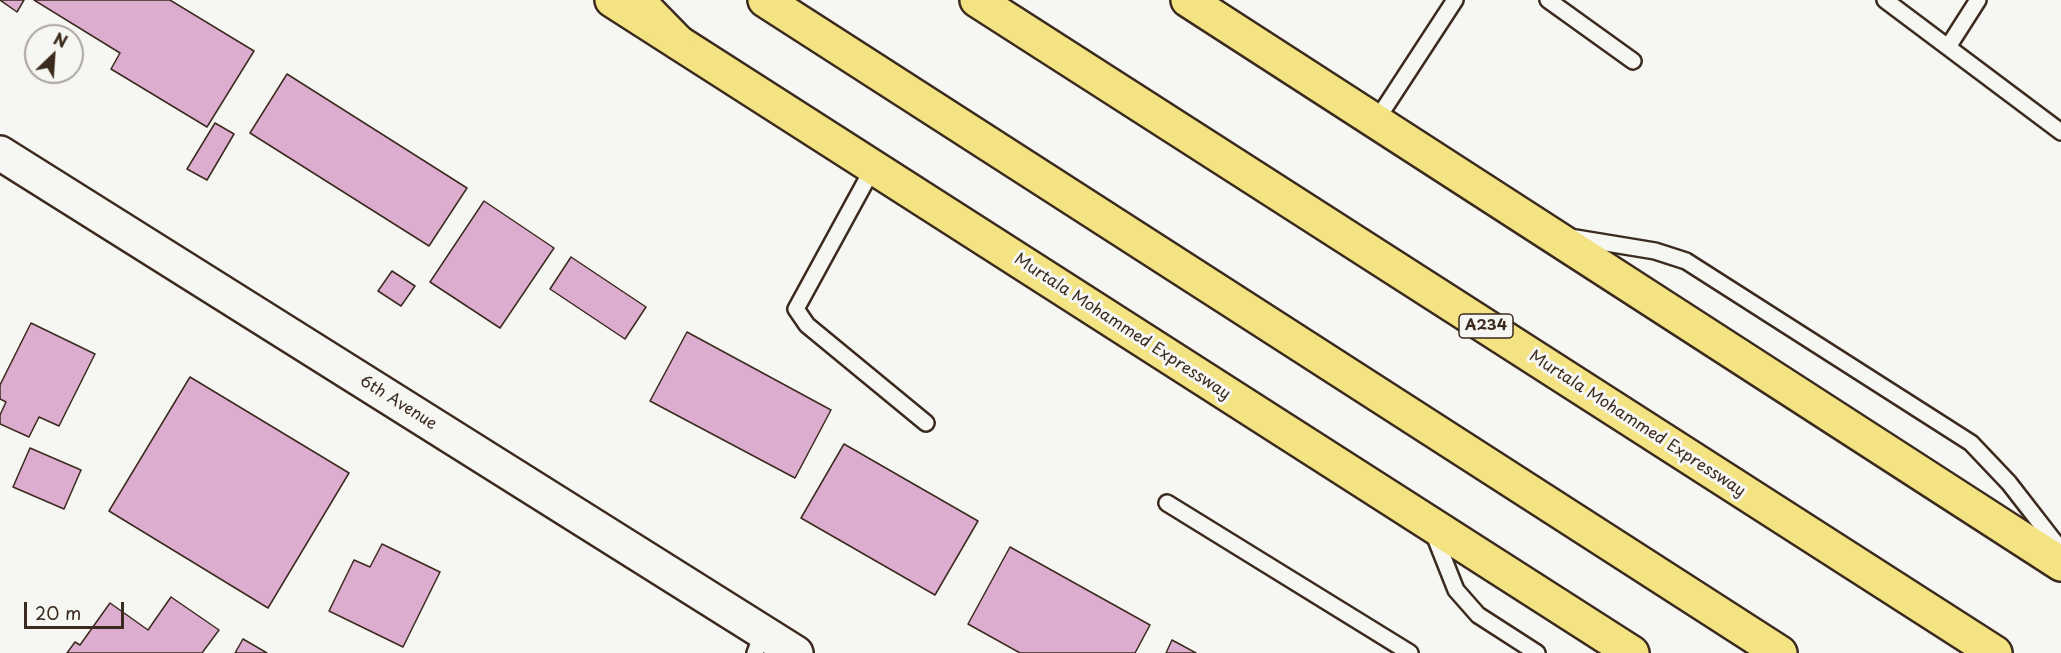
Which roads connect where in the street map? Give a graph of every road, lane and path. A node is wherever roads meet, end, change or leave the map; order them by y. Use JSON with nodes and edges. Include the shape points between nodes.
{"nodes":[{"id":1,"x":612,"y":0,"type":"edge"},
{"id":2,"x":637,"y":0,"type":"edge"},
{"id":3,"x":765,"y":0,"type":"edge"},
{"id":4,"x":977,"y":0,"type":"edge"},
{"id":5,"x":1188,"y":0,"type":"edge"},
{"id":6,"x":1455,"y":0,"type":"edge"},
{"id":7,"x":1548,"y":0,"type":"edge"},
{"id":8,"x":1885,"y":0,"type":"edge"},
{"id":9,"x":1978,"y":0,"type":"edge"},
{"id":10,"x":678,"y":42,"type":"junction"},
{"id":11,"x":1948,"y":47,"type":"junction"},
{"id":12,"x":1633,"y":61,"type":"dead end"},
{"id":13,"x":1376,"y":121,"type":"junction"},
{"id":14,"x":2061,"y":132,"type":"edge"},
{"id":15,"x":0,"y":153,"type":"edge"},
{"id":16,"x":873,"y":168,"type":"junction"},
{"id":17,"x":1550,"y":233,"type":"junction"},
{"id":18,"x":926,"y":423,"type":"dead end"},
{"id":19,"x":1167,"y":503,"type":"dead end"},
{"id":20,"x":1429,"y":524,"type":"junction"},
{"id":21,"x":2061,"y":550,"type":"edge"},
{"id":22,"x":2061,"y":564,"type":"edge"},
{"id":23,"x":759,"y":643,"type":"edge"},
{"id":24,"x":796,"y":653,"type":"edge"},
{"id":25,"x":1410,"y":653,"type":"edge"},
{"id":26,"x":1537,"y":653,"type":"edge"},
{"id":27,"x":1632,"y":653,"type":"edge"},
{"id":28,"x":1780,"y":653,"type":"edge"},
{"id":29,"x":1995,"y":653,"type":"edge"}],
"edges":[{"from":1,"to":10,"type":"highway","name":"Murtala Mohammed Expressway"},
{"from":2,"to":10,"type":"highway"},
{"from":3,"to":28,"type":"highway"},
{"from":4,"to":29,"type":"highway","name":"Murtala Mohammed Expressway","number":"A234"},
{"from":5,"to":13,"type":"highway"},
{"from":6,"to":13,"type":"lane"},
{"from":7,"to":12,"type":"lane"},
{"from":8,"to":11,"type":"lane"},
{"from":9,"to":11,"type":"lane"},
{"from":10,"to":16,"type":"highway","name":"Murtala Mohammed Expressway"},
{"from":11,"to":14,"type":"lane"},
{"from":13,"to":17,"type":"highway"},
{"from":15,"to":23,"type":"street","name":"6th Avenue"},
{"from":16,"to":18,"type":"lane","via":[[795,309],[807,325]]},
{"from":16,"to":20,"type":"highway","name":"Murtala Mohammed Expressway"},
{"from":17,"to":21,"type":"lane","via":[[1686,261],[1971,443],[2009,483]]},
{"from":17,"to":22,"type":"highway"},
{"from":19,"to":25,"type":"lane"},
{"from":20,"to":26,"type":"lane","via":[[1456,590],[1478,615]]},
{"from":20,"to":27,"type":"highway","name":"Murtala Mohammed Expressway"},
{"from":23,"to":24,"type":"street","name":"6th Avenue"}]}
